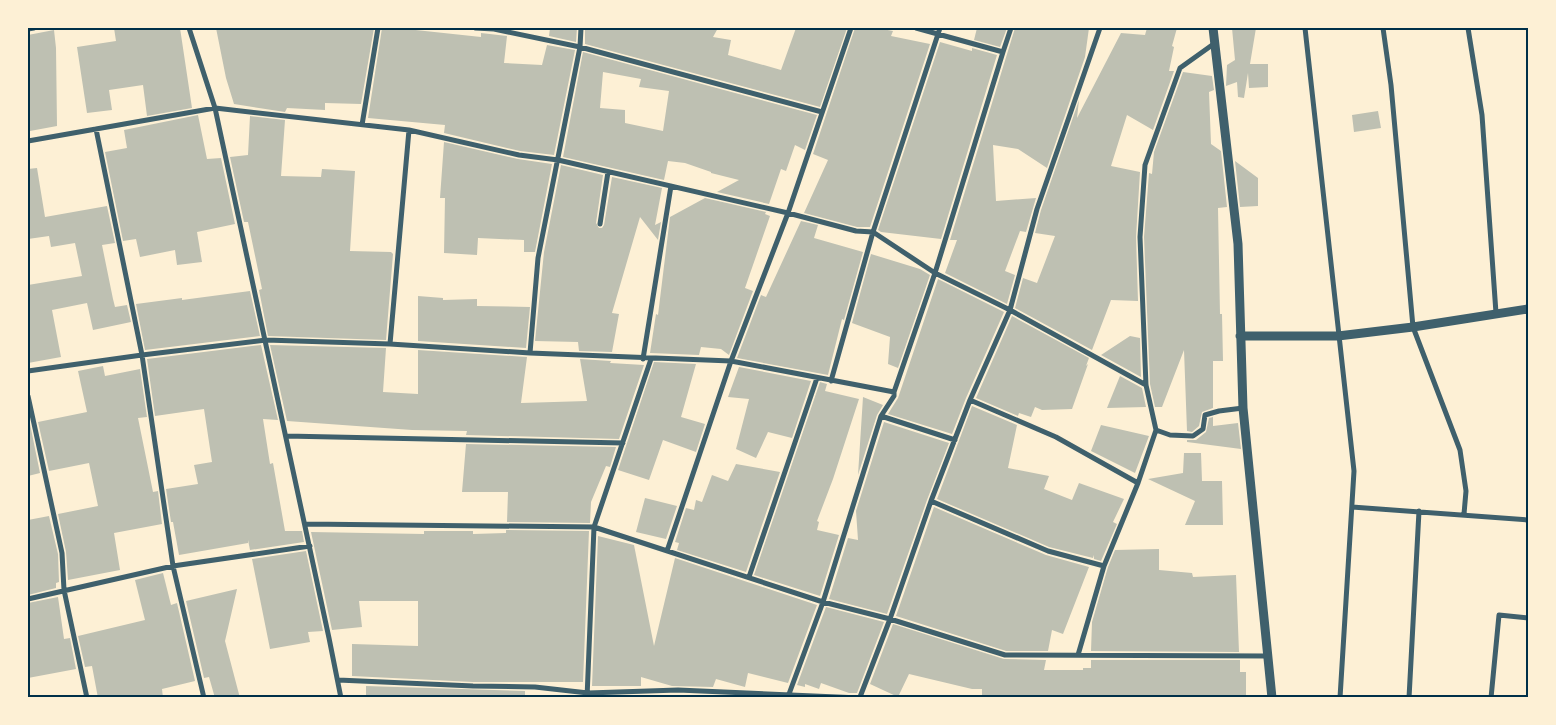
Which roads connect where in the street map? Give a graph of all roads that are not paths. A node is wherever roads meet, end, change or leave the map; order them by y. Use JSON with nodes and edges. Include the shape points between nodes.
{"nodes":[{"id":1,"x":34,"y":28,"type":"edge"},
{"id":2,"x":189,"y":28,"type":"edge"},
{"id":3,"x":378,"y":28,"type":"edge"},
{"id":4,"x":475,"y":28,"type":"edge"},
{"id":5,"x":582,"y":28,"type":"edge"},
{"id":6,"x":851,"y":28,"type":"edge"},
{"id":7,"x":916,"y":28,"type":"edge"},
{"id":8,"x":940,"y":28,"type":"edge"},
{"id":9,"x":1012,"y":28,"type":"edge"},
{"id":10,"x":1100,"y":28,"type":"edge"},
{"id":11,"x":1213,"y":28,"type":"edge"},
{"id":12,"x":1305,"y":28,"type":"edge"},
{"id":13,"x":1383,"y":28,"type":"edge"},
{"id":14,"x":1468,"y":28,"type":"edge"},
{"id":15,"x":28,"y":29,"type":"edge"},
{"id":16,"x":938,"y":34,"type":"junction"},
{"id":17,"x":1215,"y":43,"type":"junction"},
{"id":18,"x":580,"y":47,"type":"junction"},
{"id":19,"x":1003,"y":52,"type":"junction"},
{"id":20,"x":215,"y":108,"type":"junction"},
{"id":21,"x":822,"y":112,"type":"junction"},
{"id":22,"x":362,"y":125,"type":"junction"},
{"id":23,"x":96,"y":129,"type":"junction"},
{"id":24,"x":409,"y":130,"type":"junction"},
{"id":25,"x":28,"y":141,"type":"edge"},
{"id":26,"x":558,"y":160,"type":"junction"},
{"id":27,"x":608,"y":172,"type":"junction"},
{"id":28,"x":671,"y":186,"type":"junction"},
{"id":29,"x":788,"y":213,"type":"junction"},
{"id":30,"x":600,"y":224,"type":"dead end"},
{"id":31,"x":873,"y":232,"type":"junction"},
{"id":32,"x":935,"y":273,"type":"junction"},
{"id":33,"x":1528,"y":309,"type":"edge"},
{"id":34,"x":1010,"y":310,"type":"junction"},
{"id":35,"x":1496,"y":313,"type":"junction"},
{"id":36,"x":1412,"y":327,"type":"junction"},
{"id":37,"x":1240,"y":336,"type":"junction"},
{"id":38,"x":1338,"y":336,"type":"junction"},
{"id":39,"x":266,"y":340,"type":"junction"},
{"id":40,"x":390,"y":344,"type":"junction"},
{"id":41,"x":530,"y":353,"type":"junction"},
{"id":42,"x":142,"y":355,"type":"junction"},
{"id":43,"x":643,"y":358,"type":"junction"},
{"id":44,"x":652,"y":359,"type":"junction"},
{"id":45,"x":731,"y":362,"type":"junction"},
{"id":46,"x":28,"y":371,"type":"edge"},
{"id":47,"x":817,"y":378,"type":"junction"},
{"id":48,"x":831,"y":380,"type":"junction"},
{"id":49,"x":1146,"y":385,"type":"junction"},
{"id":50,"x":894,"y":392,"type":"junction"},
{"id":51,"x":28,"y":396,"type":"edge"},
{"id":52,"x":970,"y":400,"type":"junction"},
{"id":53,"x":1243,"y":408,"type":"junction"},
{"id":54,"x":881,"y":416,"type":"junction"},
{"id":55,"x":1156,"y":430,"type":"junction"},
{"id":56,"x":286,"y":436,"type":"junction"},
{"id":57,"x":955,"y":440,"type":"junction"},
{"id":58,"x":623,"y":442,"type":"junction"},
{"id":59,"x":1138,"y":483,"type":"junction"},
{"id":60,"x":931,"y":501,"type":"junction"},
{"id":61,"x":1352,"y":507,"type":"junction"},
{"id":62,"x":1419,"y":511,"type":"junction"},
{"id":63,"x":1464,"y":514,"type":"junction"},
{"id":64,"x":1528,"y":520,"type":"edge"},
{"id":65,"x":305,"y":524,"type":"junction"},
{"id":66,"x":594,"y":527,"type":"junction"},
{"id":67,"x":310,"y":546,"type":"junction"},
{"id":68,"x":667,"y":551,"type":"junction"},
{"id":69,"x":173,"y":566,"type":"junction"},
{"id":70,"x":1104,"y":566,"type":"junction"},
{"id":71,"x":748,"y":577,"type":"junction"},
{"id":72,"x":64,"y":590,"type":"junction"},
{"id":73,"x":28,"y":599,"type":"edge"},
{"id":74,"x":823,"y":602,"type":"junction"},
{"id":75,"x":1528,"y":618,"type":"edge"},
{"id":76,"x":890,"y":619,"type":"junction"},
{"id":77,"x":1078,"y":655,"type":"junction"},
{"id":78,"x":1267,"y":656,"type":"junction"},
{"id":79,"x":338,"y":680,"type":"junction"},
{"id":80,"x":678,"y":690,"type":"junction"},
{"id":81,"x":789,"y":694,"type":"junction"},
{"id":82,"x":588,"y":695,"type":"edge"},
{"id":83,"x":760,"y":695,"type":"edge"},
{"id":84,"x":840,"y":697,"type":"edge"},
{"id":85,"x":87,"y":698,"type":"edge"},
{"id":86,"x":204,"y":698,"type":"edge"},
{"id":87,"x":341,"y":698,"type":"edge"},
{"id":88,"x":677,"y":698,"type":"edge"},
{"id":89,"x":860,"y":698,"type":"edge"},
{"id":90,"x":1272,"y":698,"type":"edge"},
{"id":91,"x":1340,"y":698,"type":"edge"},
{"id":92,"x":1409,"y":698,"type":"edge"},
{"id":93,"x":1491,"y":698,"type":"edge"}],
"edges":[{"from":1,"to":15,"type":"street"},
{"from":2,"to":20,"type":"street"},
{"from":3,"to":22,"type":"street"},
{"from":4,"to":18,"type":"street"},
{"from":5,"to":18,"type":"street"},
{"from":6,"to":21,"type":"street"},
{"from":7,"to":16,"type":"street"},
{"from":8,"to":16,"type":"street"},
{"from":9,"to":19,"type":"street"},
{"from":10,"to":34,"type":"street","via":[[1037,209]]},
{"from":11,"to":17,"type":"street"},
{"from":12,"to":38,"type":"street"},
{"from":13,"to":36,"type":"street"},
{"from":14,"to":35,"type":"street","via":[[1482,115]]},
{"from":16,"to":19,"type":"street"},
{"from":16,"to":31,"type":"street"},
{"from":17,"to":37,"type":"street","via":[[1238,244]]},
{"from":17,"to":49,"type":"street","via":[[1180,68],[1145,165],[1140,237]]},
{"from":18,"to":21,"type":"street"},
{"from":18,"to":26,"type":"street"},
{"from":19,"to":32,"type":"street"},
{"from":20,"to":22,"type":"street"},
{"from":20,"to":23,"type":"street"},
{"from":20,"to":39,"type":"street"},
{"from":21,"to":29,"type":"street"},
{"from":22,"to":24,"type":"street"},
{"from":23,"to":25,"type":"street"},
{"from":23,"to":42,"type":"street"},
{"from":24,"to":26,"type":"street"},
{"from":24,"to":40,"type":"street"},
{"from":26,"to":27,"type":"street"},
{"from":26,"to":41,"type":"street","via":[[538,258]]},
{"from":27,"to":28,"type":"street"},
{"from":27,"to":30,"type":"street"},
{"from":28,"to":29,"type":"street"},
{"from":28,"to":43,"type":"street"},
{"from":29,"to":31,"type":"street","via":[[856,231]]},
{"from":29,"to":45,"type":"street"},
{"from":31,"to":32,"type":"street"},
{"from":31,"to":48,"type":"street"},
{"from":32,"to":34,"type":"street"},
{"from":32,"to":50,"type":"street"},
{"from":33,"to":35,"type":"street"},
{"from":34,"to":49,"type":"street"},
{"from":34,"to":52,"type":"street"},
{"from":35,"to":36,"type":"street"},
{"from":36,"to":38,"type":"street"},
{"from":36,"to":63,"type":"street","via":[[1460,450],[1466,491]]},
{"from":37,"to":38,"type":"street"},
{"from":37,"to":53,"type":"street"},
{"from":38,"to":61,"type":"street","via":[[1354,471]]},
{"from":39,"to":40,"type":"street"},
{"from":39,"to":42,"type":"street"},
{"from":39,"to":56,"type":"street"},
{"from":40,"to":41,"type":"street"},
{"from":41,"to":43,"type":"street"},
{"from":42,"to":46,"type":"street"},
{"from":42,"to":69,"type":"street"},
{"from":43,"to":44,"type":"street"},
{"from":44,"to":45,"type":"street"},
{"from":44,"to":58,"type":"street"},
{"from":45,"to":47,"type":"street"},
{"from":45,"to":68,"type":"street"},
{"from":47,"to":48,"type":"street"},
{"from":47,"to":71,"type":"street"},
{"from":48,"to":50,"type":"street"},
{"from":49,"to":55,"type":"street"},
{"from":50,"to":54,"type":"street"},
{"from":51,"to":72,"type":"street","via":[[62,553]]},
{"from":52,"to":57,"type":"street"},
{"from":52,"to":59,"type":"street","via":[[1056,437]]},
{"from":53,"to":55,"type":"street","via":[[1205,415],[1203,429],[1193,436],[1170,435]]},
{"from":53,"to":78,"type":"street"},
{"from":54,"to":57,"type":"street"},
{"from":54,"to":74,"type":"street"},
{"from":55,"to":59,"type":"street"},
{"from":56,"to":58,"type":"street"},
{"from":56,"to":65,"type":"street"},
{"from":57,"to":60,"type":"street"},
{"from":58,"to":66,"type":"street"},
{"from":59,"to":70,"type":"street"},
{"from":60,"to":70,"type":"street","via":[[1048,552]]},
{"from":60,"to":76,"type":"street"},
{"from":61,"to":62,"type":"street"},
{"from":61,"to":91,"type":"street"},
{"from":62,"to":63,"type":"street"},
{"from":62,"to":92,"type":"street"},
{"from":63,"to":64,"type":"street"},
{"from":65,"to":66,"type":"street"},
{"from":65,"to":67,"type":"street"},
{"from":66,"to":68,"type":"street"},
{"from":66,"to":82,"type":"street"},
{"from":67,"to":69,"type":"street"},
{"from":67,"to":79,"type":"street"},
{"from":68,"to":71,"type":"street"},
{"from":69,"to":72,"type":"street"},
{"from":69,"to":86,"type":"street"},
{"from":70,"to":77,"type":"street"},
{"from":71,"to":74,"type":"street"},
{"from":72,"to":73,"type":"street"},
{"from":72,"to":85,"type":"street"},
{"from":74,"to":76,"type":"street"},
{"from":74,"to":81,"type":"street"},
{"from":75,"to":93,"type":"street","via":[[1499,615]]},
{"from":76,"to":77,"type":"street","via":[[1005,655]]},
{"from":76,"to":89,"type":"street"},
{"from":77,"to":78,"type":"street"},
{"from":78,"to":90,"type":"street"},
{"from":79,"to":82,"type":"street","via":[[535,687]]},
{"from":79,"to":87,"type":"street"},
{"from":80,"to":82,"type":"street"},
{"from":80,"to":83,"type":"street"},
{"from":80,"to":88,"type":"street"},
{"from":81,"to":83,"type":"street"},
{"from":81,"to":84,"type":"street"},
{"from":84,"to":89,"type":"street"}]}
